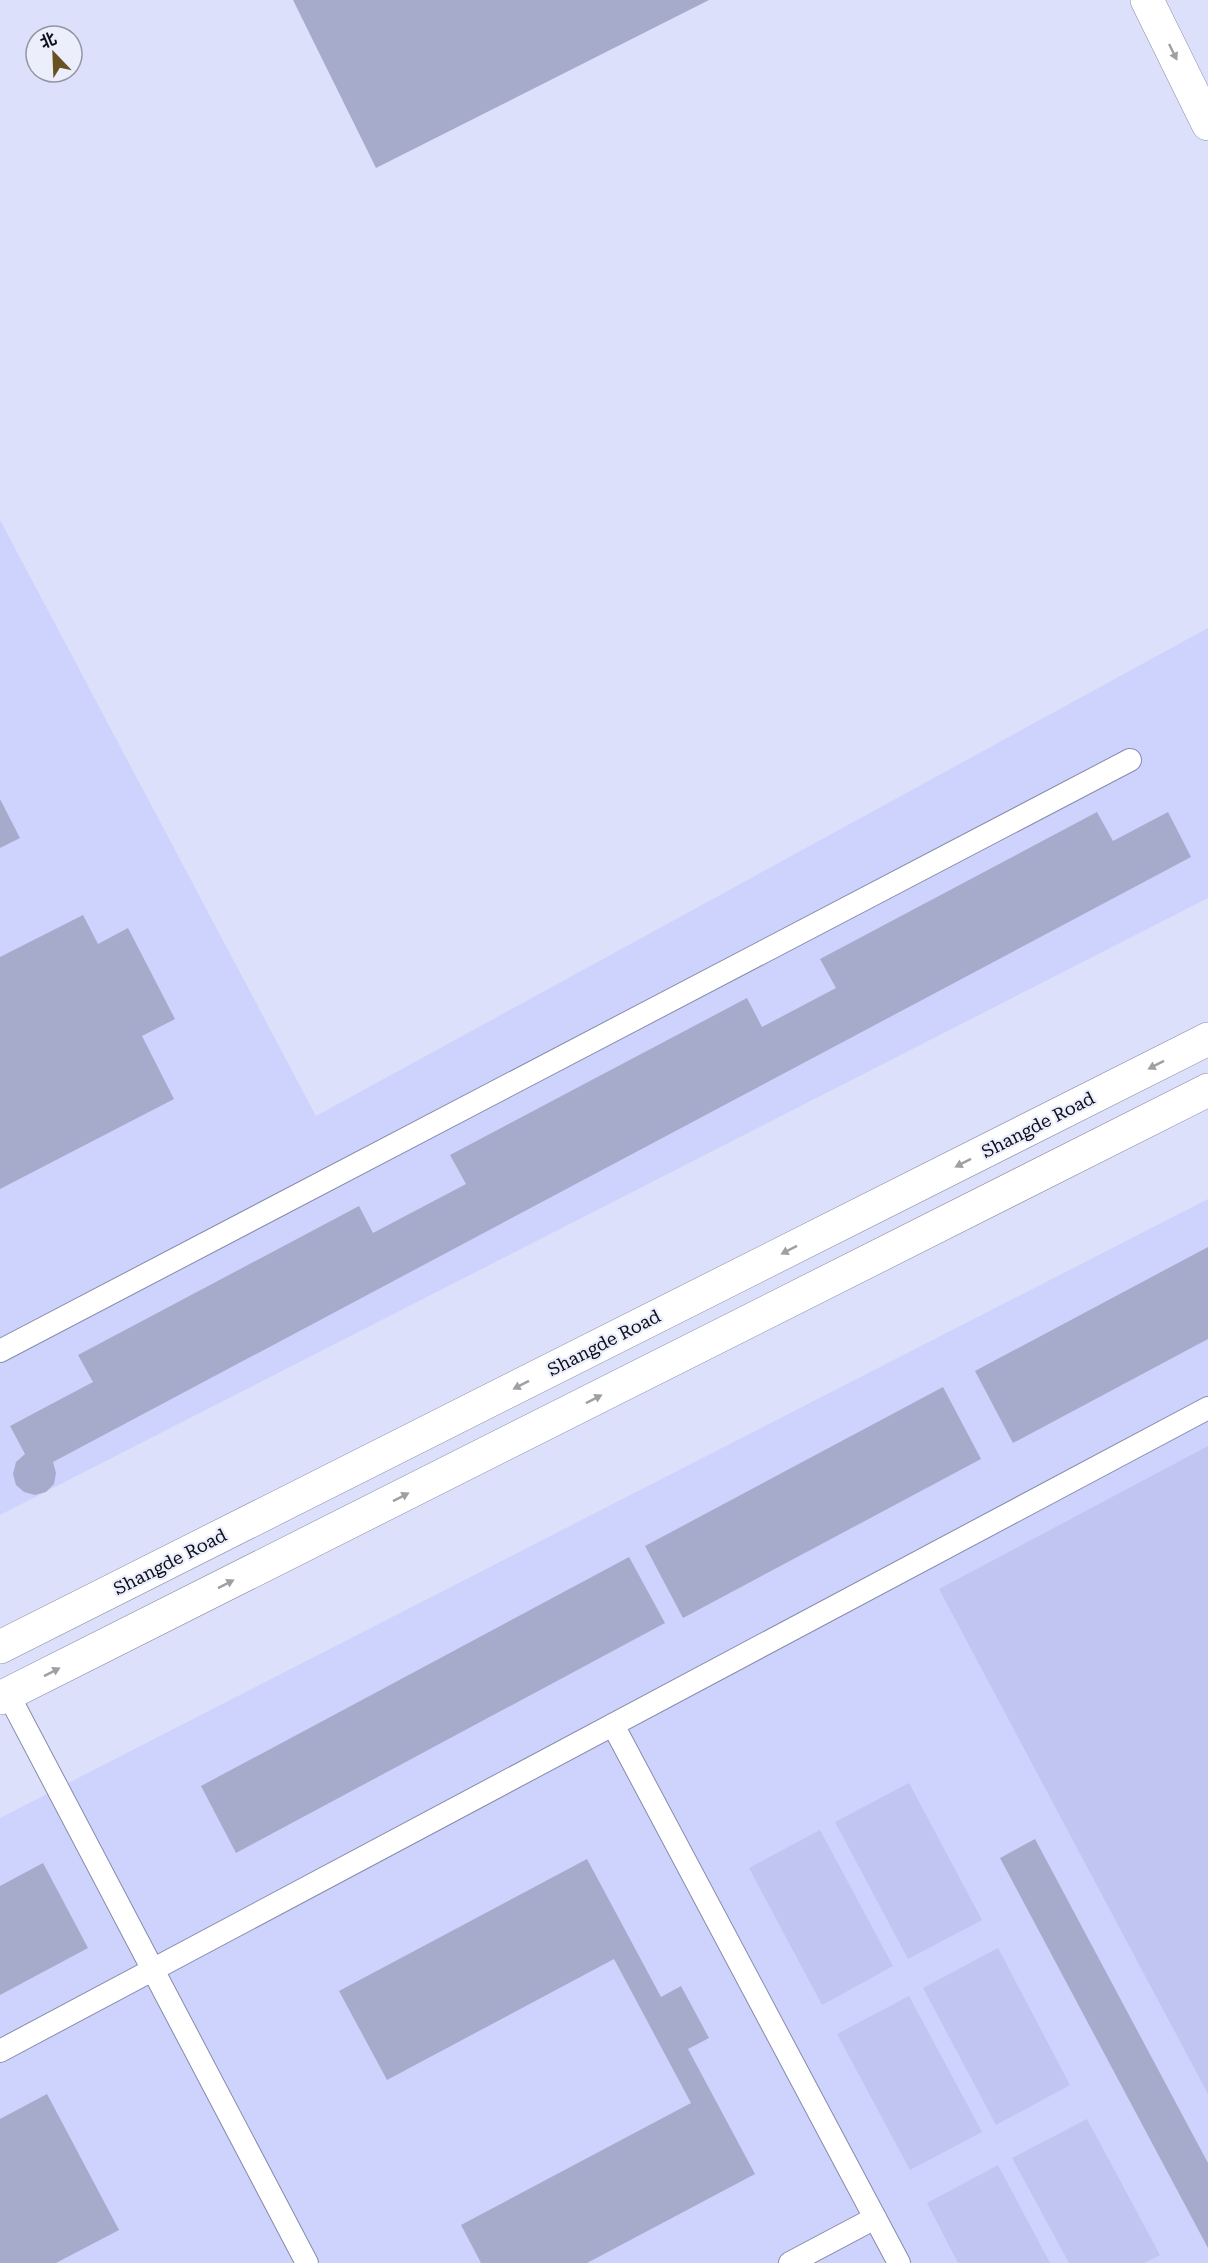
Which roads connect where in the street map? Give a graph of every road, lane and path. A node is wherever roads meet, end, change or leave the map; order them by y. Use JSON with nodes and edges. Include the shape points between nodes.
{"nodes":[{"id":1,"x":1147,"y":0,"type":"edge"},
{"id":2,"x":1208,"y":124,"type":"edge"},
{"id":3,"x":1130,"y":760,"type":"dead end"},
{"id":4,"x":1208,"y":1039,"type":"edge"},
{"id":5,"x":1208,"y":1090,"type":"edge"},
{"id":6,"x":0,"y":1351,"type":"edge"},
{"id":7,"x":1208,"y":1408,"type":"edge"},
{"id":8,"x":0,"y":1647,"type":"edge"},
{"id":9,"x":4,"y":1696,"type":"edge"},
{"id":10,"x":612,"y":1725,"type":"junction"},
{"id":11,"x":153,"y":1970,"type":"junction"},
{"id":12,"x":0,"y":2051,"type":"edge"},
{"id":13,"x":875,"y":2218,"type":"junction"},
{"id":14,"x":307,"y":2263,"type":"edge"},
{"id":15,"x":790,"y":2263,"type":"edge"},
{"id":16,"x":899,"y":2263,"type":"edge"}],
"edges":[{"from":1,"to":2,"type":"main road","one_way":true},
{"from":3,"to":6,"type":"lane"},
{"from":4,"to":8,"type":"main road","name":"Shangde Road","one_way":true},
{"from":9,"to":5,"type":"main road","one_way":true},
{"from":7,"to":10,"type":"lane"},
{"from":9,"to":11,"type":"lane"},
{"from":10,"to":11,"type":"lane"},
{"from":10,"to":13,"type":"lane"},
{"from":11,"to":12,"type":"lane"},
{"from":11,"to":14,"type":"lane"},
{"from":13,"to":15,"type":"lane"},
{"from":13,"to":16,"type":"lane"}]}
